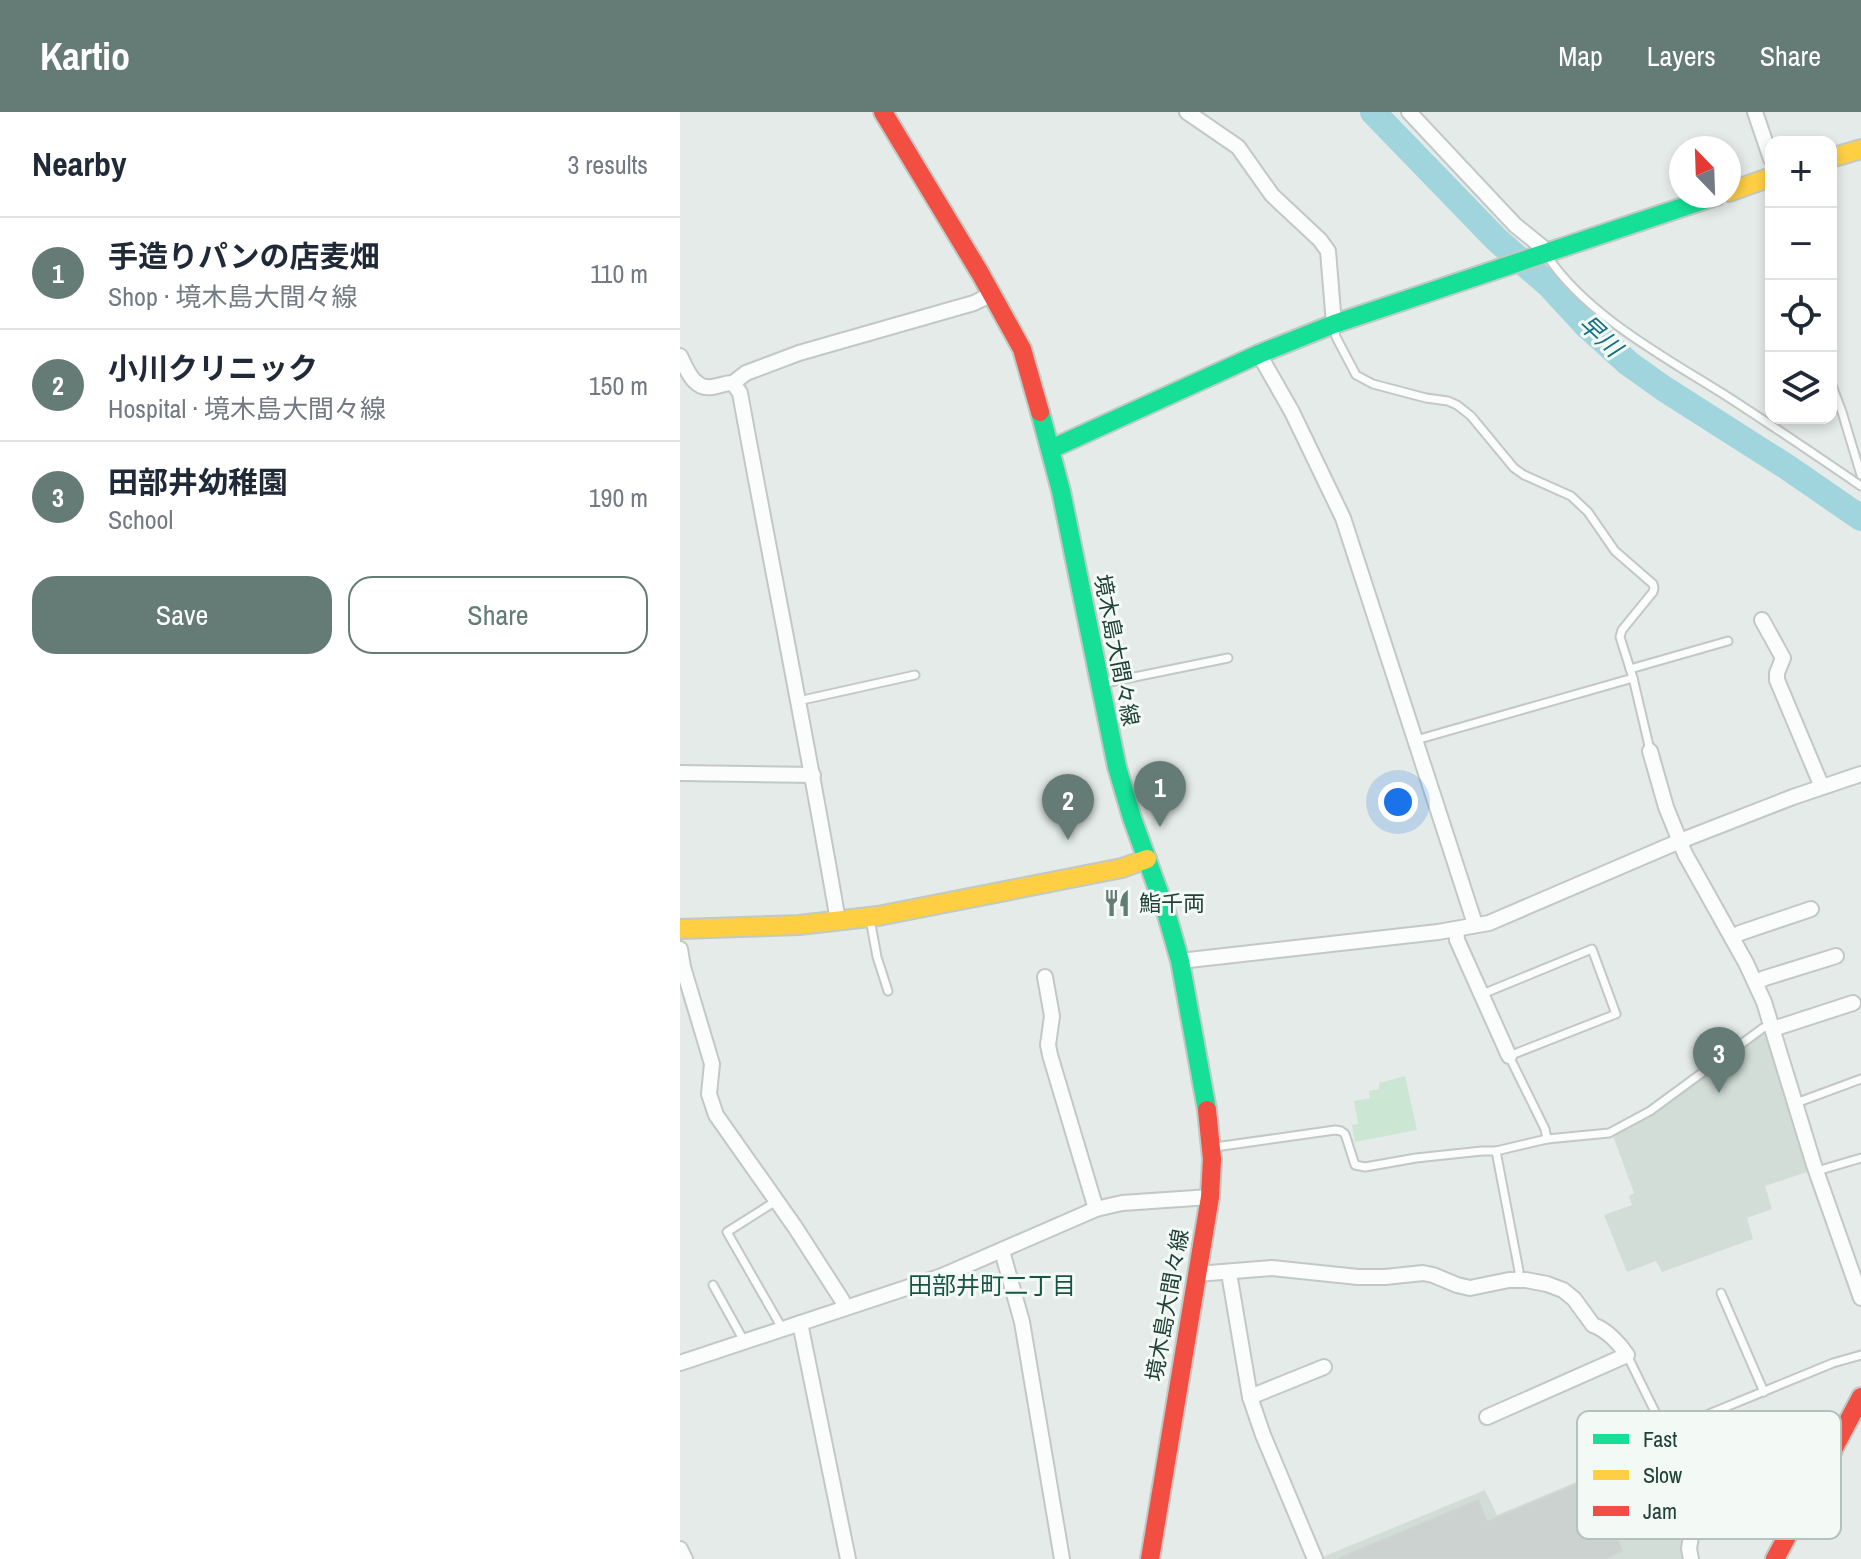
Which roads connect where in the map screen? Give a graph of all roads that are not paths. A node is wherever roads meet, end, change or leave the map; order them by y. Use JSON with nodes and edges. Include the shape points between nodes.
{"nodes":[{"id":1,"x":883,"y":112,"type":"edge"},
{"id":2,"x":1187,"y":112,"type":"edge"},
{"id":3,"x":1409,"y":112,"type":"edge"},
{"id":4,"x":1755,"y":112,"type":"edge"},
{"id":5,"x":1765,"y":141,"type":"edge"},
{"id":6,"x":1861,"y":149,"type":"edge"},
{"id":7,"x":1837,"y":156,"type":"edge"},
{"id":8,"x":1765,"y":179,"type":"edge"},
{"id":9,"x":1741,"y":188,"type":"edge"},
{"id":10,"x":1681,"y":208,"type":"edge"},
{"id":11,"x":1542,"y":255,"type":"junction"},
{"id":12,"x":992,"y":294,"type":"junction"},
{"id":13,"x":1334,"y":324,"type":"junction"},
{"id":14,"x":1259,"y":354,"type":"junction"},
{"id":15,"x":680,"y":356,"type":"edge"},
{"id":16,"x":733,"y":383,"type":"junction"},
{"id":17,"x":1837,"y":399,"type":"edge"},
{"id":18,"x":1051,"y":449,"type":"junction"},
{"id":19,"x":1861,"y":475,"type":"edge"},
{"id":20,"x":1861,"y":486,"type":"edge"},
{"id":21,"x":1762,"y":620,"type":"dead end"},
{"id":22,"x":1728,"y":641,"type":"dead end"},
{"id":23,"x":1228,"y":658,"type":"dead end"},
{"id":24,"x":1630,"y":669,"type":"junction"},
{"id":25,"x":915,"y":675,"type":"dead end"},
{"id":26,"x":1633,"y":678,"type":"junction"},
{"id":27,"x":1100,"y":684,"type":"junction"},
{"id":28,"x":798,"y":701,"type":"junction"},
{"id":29,"x":1416,"y":740,"type":"junction"},
{"id":30,"x":1650,"y":751,"type":"joint"},
{"id":31,"x":680,"y":773,"type":"edge"},
{"id":32,"x":1861,"y":774,"type":"edge"},
{"id":33,"x":813,"y":775,"type":"junction"},
{"id":34,"x":1822,"y":787,"type":"junction"},
{"id":35,"x":1680,"y":841,"type":"junction"},
{"id":36,"x":1147,"y":859,"type":"junction"},
{"id":37,"x":1811,"y":909,"type":"dead end"},
{"id":38,"x":870,"y":917,"type":"junction"},
{"id":39,"x":838,"y":921,"type":"junction"},
{"id":40,"x":1475,"y":924,"type":"junction"},
{"id":41,"x":680,"y":929,"type":"edge"},
{"id":42,"x":1456,"y":929,"type":"junction"},
{"id":43,"x":1732,"y":938,"type":"junction"},
{"id":44,"x":680,"y":949,"type":"edge"},
{"id":45,"x":1836,"y":956,"type":"dead end"},
{"id":46,"x":1180,"y":961,"type":"junction"},
{"id":47,"x":1045,"y":977,"type":"dead end"},
{"id":48,"x":1756,"y":982,"type":"junction"},
{"id":49,"x":888,"y":991,"type":"dead end"},
{"id":50,"x":1480,"y":995,"type":"junction"},
{"id":51,"x":1853,"y":1003,"type":"dead end"},
{"id":52,"x":1772,"y":1027,"type":"junction"},
{"id":53,"x":1509,"y":1056,"type":"junction"},
{"id":54,"x":1861,"y":1079,"type":"edge"},
{"id":55,"x":1796,"y":1103,"type":"junction"},
{"id":56,"x":1547,"y":1139,"type":"junction"},
{"id":57,"x":1212,"y":1147,"type":"junction"},
{"id":58,"x":1496,"y":1151,"type":"junction"},
{"id":59,"x":1861,"y":1158,"type":"edge"},
{"id":60,"x":1816,"y":1171,"type":"junction"},
{"id":61,"x":1210,"y":1197,"type":"junction"},
{"id":62,"x":777,"y":1201,"type":"junction"},
{"id":63,"x":1096,"y":1209,"type":"junction"},
{"id":64,"x":1002,"y":1251,"type":"junction"},
{"id":65,"x":1229,"y":1273,"type":"junction"},
{"id":66,"x":1197,"y":1274,"type":"junction"},
{"id":67,"x":1518,"y":1279,"type":"junction"},
{"id":68,"x":713,"y":1285,"type":"dead end"},
{"id":69,"x":1721,"y":1293,"type":"dead end"},
{"id":70,"x":1861,"y":1298,"type":"edge"},
{"id":71,"x":845,"y":1307,"type":"junction"},
{"id":72,"x":800,"y":1323,"type":"junction"},
{"id":73,"x":782,"y":1328,"type":"junction"},
{"id":74,"x":744,"y":1341,"type":"junction"},
{"id":75,"x":1627,"y":1355,"type":"junction"},
{"id":76,"x":1861,"y":1355,"type":"edge"},
{"id":77,"x":680,"y":1363,"type":"edge"},
{"id":78,"x":1324,"y":1367,"type":"dead end"},
{"id":79,"x":1764,"y":1392,"type":"junction"},
{"id":80,"x":1250,"y":1397,"type":"junction"},
{"id":81,"x":1861,"y":1397,"type":"edge"},
{"id":82,"x":1655,"y":1411,"type":"edge"},
{"id":83,"x":1717,"y":1411,"type":"edge"},
{"id":84,"x":1487,"y":1417,"type":"dead end"},
{"id":85,"x":1841,"y":1435,"type":"edge"},
{"id":86,"x":1691,"y":1539,"type":"edge"},
{"id":87,"x":1786,"y":1539,"type":"edge"},
{"id":88,"x":680,"y":1549,"type":"edge"},
{"id":89,"x":685,"y":1559,"type":"edge"},
{"id":90,"x":848,"y":1559,"type":"edge"},
{"id":91,"x":1062,"y":1559,"type":"edge"},
{"id":92,"x":1150,"y":1559,"type":"edge"},
{"id":93,"x":1315,"y":1559,"type":"edge"},
{"id":94,"x":1691,"y":1559,"type":"edge"},
{"id":95,"x":1775,"y":1559,"type":"edge"}],
"edges":[{"from":1,"to":12,"type":"main road","name":"境木島大間々線"},
{"from":2,"to":13,"type":"street","via":[[1238,147],[1272,195],[1328,251]]},
{"from":3,"to":11,"type":"street","via":[[1541,246]]},
{"from":4,"to":5,"type":"street"},
{"from":6,"to":7,"type":"main road"},
{"from":8,"to":9,"type":"main road"},
{"from":10,"to":11,"type":"main road"},
{"from":11,"to":13,"type":"main road"},
{"from":11,"to":20,"type":"lane","via":[[1626,331]]},
{"from":12,"to":16,"type":"street","via":[[799,353]]},
{"from":12,"to":18,"type":"main road","name":"境木島大間々線","via":[[1022,349]]},
{"from":13,"to":14,"type":"main road"},
{"from":13,"to":24,"type":"lane","via":[[1356,375],[1464,410],[1514,468],[1571,496],[1615,551],[1653,584],[1653,592],[1621,633]]},
{"from":14,"to":18,"type":"main road"},
{"from":14,"to":29,"type":"street","via":[[1343,518]]},
{"from":15,"to":16,"type":"street","via":[[700,386]]},
{"from":16,"to":28,"type":"street","via":[[740,393]]},
{"from":17,"to":19,"type":"lane"},
{"from":18,"to":27,"type":"main road","name":"境木島大間々線"},
{"from":21,"to":34,"type":"street","via":[[1783,658],[1777,680]]},
{"from":22,"to":24,"type":"lane"},
{"from":23,"to":27,"type":"lane"},
{"from":24,"to":26,"type":"lane"},
{"from":25,"to":28,"type":"lane"},
{"from":26,"to":29,"type":"lane"},
{"from":26,"to":30,"type":"lane"},
{"from":27,"to":36,"type":"main road","name":"境木島大間々線","via":[[1117,767]]},
{"from":28,"to":33,"type":"street"},
{"from":29,"to":40,"type":"street"},
{"from":30,"to":35,"type":"street"},
{"from":31,"to":33,"type":"street"},
{"from":32,"to":34,"type":"street"},
{"from":33,"to":39,"type":"street"},
{"from":34,"to":35,"type":"street"},
{"from":35,"to":40,"type":"street","via":[[1489,923]]},
{"from":35,"to":43,"type":"street"},
{"from":36,"to":38,"type":"main road"},
{"from":36,"to":46,"type":"main road","name":"境木島大間々線"},
{"from":37,"to":43,"type":"street"},
{"from":38,"to":39,"type":"main road"},
{"from":38,"to":49,"type":"lane"},
{"from":39,"to":41,"type":"main road"},
{"from":40,"to":42,"type":"street"},
{"from":42,"to":46,"type":"street"},
{"from":42,"to":50,"type":"street"},
{"from":43,"to":48,"type":"street"},
{"from":44,"to":62,"type":"street","via":[[712,1064],[709,1094],[716,1115]]},
{"from":45,"to":48,"type":"street"},
{"from":46,"to":57,"type":"main road","name":"境木島大間々線"},
{"from":47,"to":63,"type":"street","via":[[1052,1016],[1050,1055]]},
{"from":48,"to":52,"type":"street"},
{"from":50,"to":53,"type":"street"},
{"from":50,"to":53,"type":"lane","via":[[1592,949],[1616,1014]]},
{"from":51,"to":52,"type":"street"},
{"from":52,"to":55,"type":"street"},
{"from":52,"to":56,"type":"lane","via":[[1763,1028],[1622,1127]]},
{"from":53,"to":56,"type":"lane"},
{"from":54,"to":55,"type":"lane"},
{"from":55,"to":60,"type":"street"},
{"from":56,"to":58,"type":"lane"},
{"from":57,"to":58,"type":"lane","via":[[1335,1130],[1345,1134],[1352,1160],[1360,1167]]},
{"from":57,"to":61,"type":"main road","name":"境木島大間々線"},
{"from":58,"to":67,"type":"lane"},
{"from":59,"to":60,"type":"lane"},
{"from":60,"to":70,"type":"street"},
{"from":61,"to":63,"type":"street"},
{"from":61,"to":66,"type":"main road","name":"境木島大間々線"},
{"from":62,"to":71,"type":"street"},
{"from":62,"to":73,"type":"lane","via":[[727,1232]]},
{"from":63,"to":64,"type":"street"},
{"from":64,"to":71,"type":"street"},
{"from":64,"to":91,"type":"street","via":[[1022,1322]]},
{"from":65,"to":66,"type":"street"},
{"from":65,"to":67,"type":"street","via":[[1272,1268],[1358,1277],[1428,1273],[1470,1288]]},
{"from":65,"to":80,"type":"street"},
{"from":66,"to":92,"type":"main road","name":"境木島大間々線"},
{"from":67,"to":75,"type":"street","via":[[1563,1290]]},
{"from":68,"to":74,"type":"lane"},
{"from":69,"to":79,"type":"lane"},
{"from":71,"to":72,"type":"street"},
{"from":72,"to":73,"type":"street"},
{"from":72,"to":90,"type":"street"},
{"from":73,"to":74,"type":"street"},
{"from":74,"to":77,"type":"street"},
{"from":75,"to":82,"type":"lane"},
{"from":75,"to":84,"type":"street"},
{"from":76,"to":79,"type":"lane"},
{"from":78,"to":80,"type":"street"},
{"from":79,"to":83,"type":"lane"},
{"from":80,"to":93,"type":"street"},
{"from":81,"to":85,"type":"main road"},
{"from":86,"to":94,"type":"street"},
{"from":87,"to":95,"type":"main road"},
{"from":88,"to":89,"type":"street"}]}
